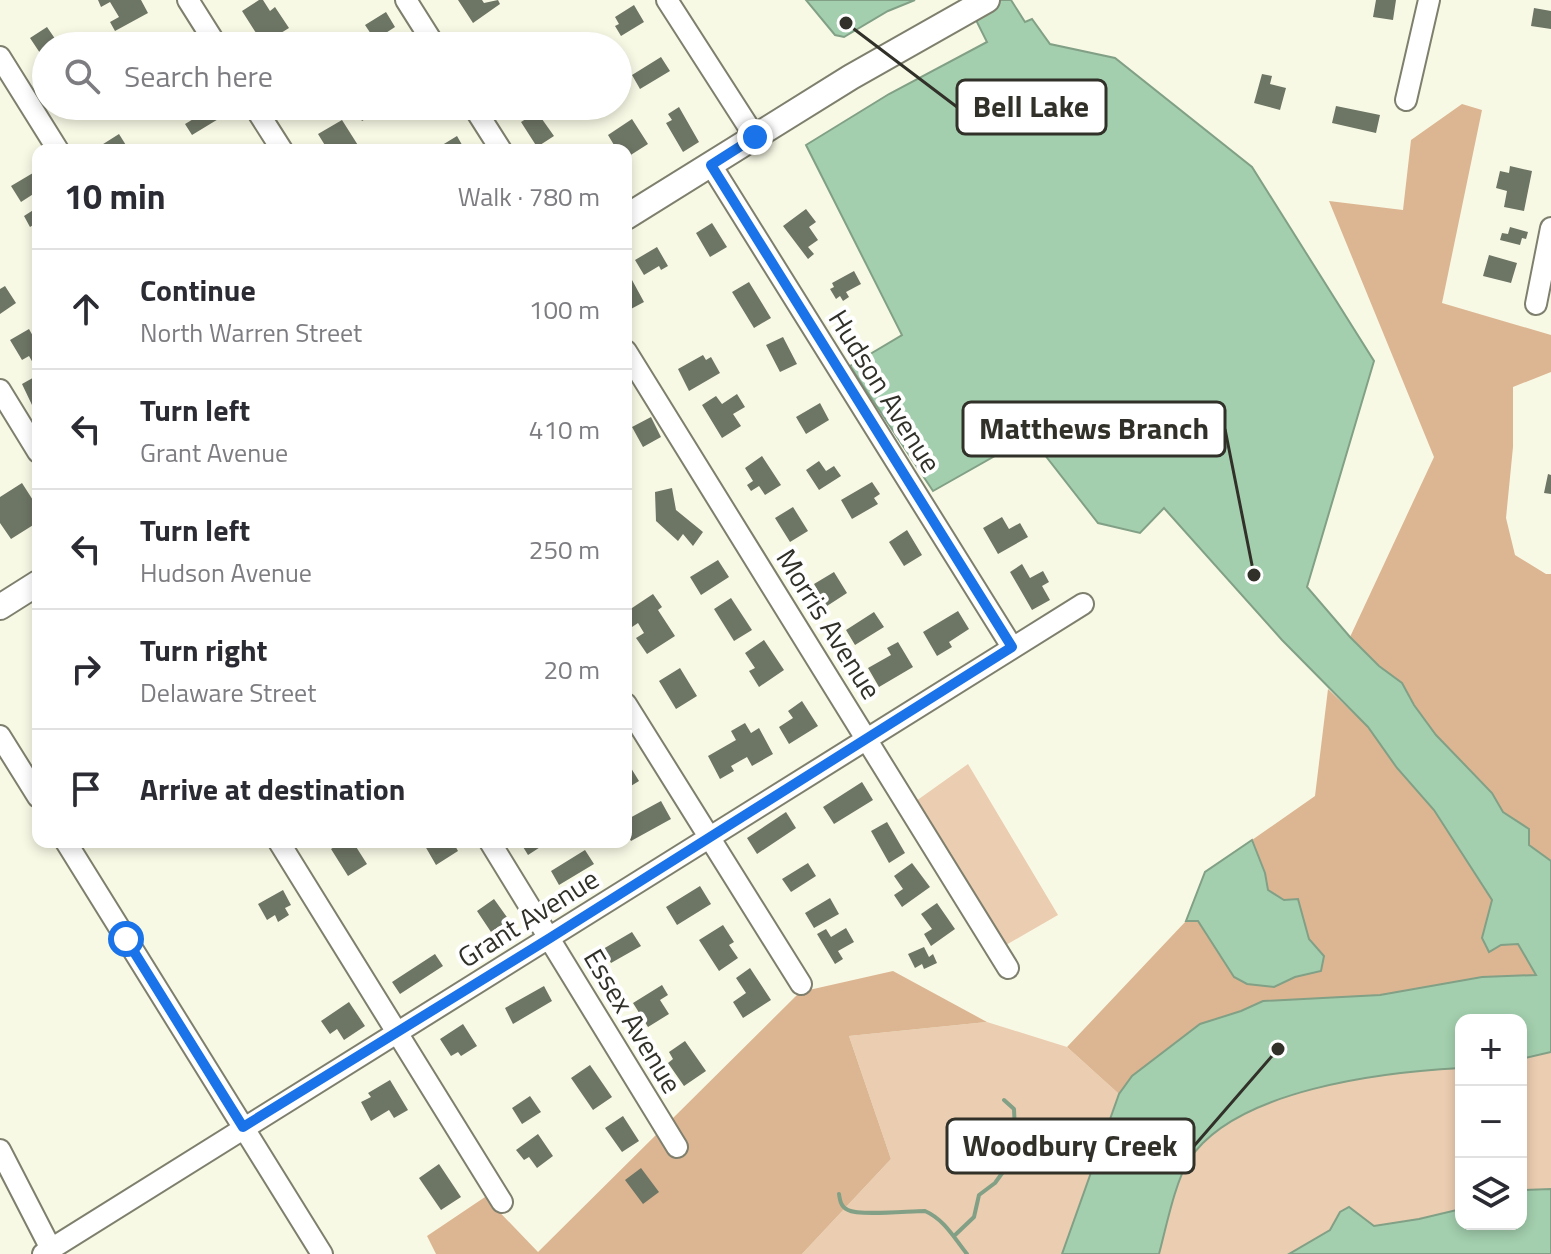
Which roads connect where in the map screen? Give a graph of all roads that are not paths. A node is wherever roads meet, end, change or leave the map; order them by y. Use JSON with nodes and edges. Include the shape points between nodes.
{"nodes":[{"id":1,"x":188,"y":0,"type":"edge"},
{"id":2,"x":406,"y":0,"type":"edge"},
{"id":3,"x":667,"y":0,"type":"edge"},
{"id":4,"x":987,"y":0,"type":"edge"},
{"id":5,"x":1429,"y":0,"type":"edge"},
{"id":6,"x":208,"y":32,"type":"edge"},
{"id":7,"x":426,"y":32,"type":"edge"},
{"id":8,"x":0,"y":57,"type":"edge"},
{"id":9,"x":1406,"y":100,"type":"dead end"},
{"id":10,"x":32,"y":108,"type":"edge"},
{"id":11,"x":39,"y":120,"type":"edge"},
{"id":12,"x":263,"y":120,"type":"edge"},
{"id":13,"x":482,"y":120,"type":"edge"},
{"id":14,"x":755,"y":137,"type":"junction"},
{"id":15,"x":54,"y":144,"type":"edge"},
{"id":16,"x":278,"y":144,"type":"edge"},
{"id":17,"x":497,"y":144,"type":"edge"},
{"id":18,"x":711,"y":165,"type":"junction"},
{"id":19,"x":632,"y":213,"type":"edge"},
{"id":20,"x":1551,"y":228,"type":"edge"},
{"id":21,"x":1536,"y":304,"type":"dead end"},
{"id":22,"x":632,"y":361,"type":"edge"},
{"id":23,"x":0,"y":390,"type":"edge"},
{"id":24,"x":32,"y":442,"type":"edge"},
{"id":25,"x":32,"y":587,"type":"edge"},
{"id":26,"x":1083,"y":604,"type":"dead end"},
{"id":27,"x":0,"y":607,"type":"edge"},
{"id":28,"x":1012,"y":647,"type":"junction"},
{"id":29,"x":632,"y":714,"type":"edge"},
{"id":30,"x":0,"y":736,"type":"edge"},
{"id":31,"x":868,"y":738,"type":"junction"},
{"id":32,"x":32,"y":787,"type":"edge"},
{"id":33,"x":709,"y":836,"type":"junction"},
{"id":34,"x":70,"y":848,"type":"edge"},
{"id":35,"x":283,"y":848,"type":"edge"},
{"id":36,"x":494,"y":848,"type":"edge"},
{"id":37,"x":550,"y":938,"type":"junction"},
{"id":38,"x":1008,"y":968,"type":"dead end"},
{"id":39,"x":801,"y":984,"type":"dead end"},
{"id":40,"x":397,"y":1033,"type":"junction"},
{"id":41,"x":243,"y":1127,"type":"junction"},
{"id":42,"x":677,"y":1147,"type":"dead end"},
{"id":43,"x":0,"y":1150,"type":"edge"},
{"id":44,"x":502,"y":1202,"type":"dead end"},
{"id":45,"x":47,"y":1252,"type":"edge"},
{"id":46,"x":322,"y":1254,"type":"edge"}],
"edges":[{"from":1,"to":6,"type":"street"},
{"from":2,"to":7,"type":"street"},
{"from":3,"to":14,"type":"street"},
{"from":4,"to":14,"type":"main road"},
{"from":5,"to":9,"type":"street"},
{"from":8,"to":10,"type":"street"},
{"from":11,"to":15,"type":"street"},
{"from":12,"to":16,"type":"street"},
{"from":13,"to":17,"type":"street"},
{"from":14,"to":18,"type":"main road"},
{"from":18,"to":19,"type":"main road"},
{"from":18,"to":28,"type":"street","name":"Hudson Avenue"},
{"from":20,"to":21,"type":"street"},
{"from":22,"to":31,"type":"street","name":"Morris Avenue"},
{"from":23,"to":24,"type":"street"},
{"from":25,"to":27,"type":"main road"},
{"from":26,"to":28,"type":"street","name":"Grant Avenue"},
{"from":28,"to":31,"type":"street","name":"Grant Avenue"},
{"from":29,"to":33,"type":"street"},
{"from":30,"to":32,"type":"street"},
{"from":31,"to":33,"type":"street","name":"Grant Avenue"},
{"from":31,"to":38,"type":"street","name":"Morris Avenue"},
{"from":33,"to":37,"type":"street","name":"Grant Avenue"},
{"from":33,"to":39,"type":"street"},
{"from":34,"to":41,"type":"street"},
{"from":35,"to":40,"type":"street"},
{"from":36,"to":37,"type":"street","name":"Essex Avenue"},
{"from":37,"to":40,"type":"street","name":"Grant Avenue"},
{"from":37,"to":42,"type":"street","name":"Essex Avenue"},
{"from":40,"to":41,"type":"street","name":"Grant Avenue"},
{"from":40,"to":44,"type":"street"},
{"from":41,"to":45,"type":"street","name":"Grant Avenue"},
{"from":41,"to":46,"type":"street"},
{"from":43,"to":45,"type":"street"}]}
